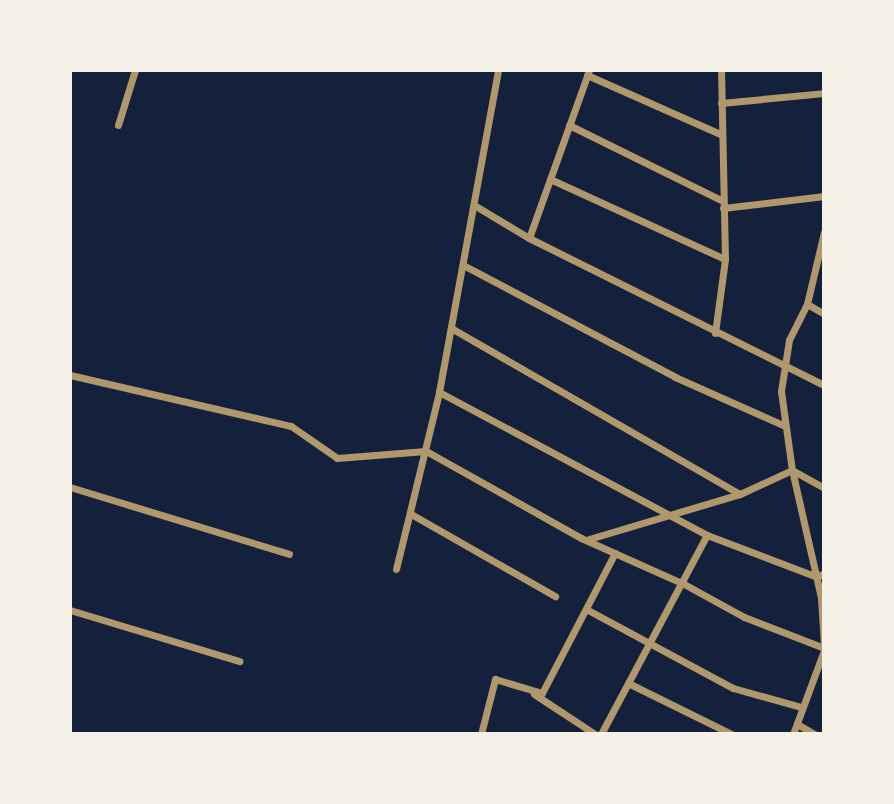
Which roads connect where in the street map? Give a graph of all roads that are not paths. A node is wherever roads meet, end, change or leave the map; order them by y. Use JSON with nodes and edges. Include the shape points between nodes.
{"nodes":[{"id":1,"x":135,"y":70,"type":"edge"},
{"id":2,"x":498,"y":70,"type":"edge"},
{"id":3,"x":721,"y":70,"type":"edge"},
{"id":4,"x":588,"y":72,"type":"edge"},
{"id":5,"x":824,"y":93,"type":"edge"},
{"id":6,"x":721,"y":103,"type":"junction"},
{"id":7,"x":118,"y":125,"type":"dead end"},
{"id":8,"x":569,"y":125,"type":"junction"},
{"id":9,"x":720,"y":134,"type":"junction"},
{"id":10,"x":550,"y":179,"type":"junction"},
{"id":11,"x":824,"y":196,"type":"edge"},
{"id":12,"x":723,"y":204,"type":"junction"},
{"id":13,"x":474,"y":205,"type":"junction"},
{"id":14,"x":824,"y":232,"type":"edge"},
{"id":15,"x":529,"y":238,"type":"junction"},
{"id":16,"x":725,"y":259,"type":"junction"},
{"id":17,"x":463,"y":265,"type":"junction"},
{"id":18,"x":807,"y":304,"type":"junction"},
{"id":19,"x":824,"y":314,"type":"edge"},
{"id":20,"x":451,"y":328,"type":"junction"},
{"id":21,"x":715,"y":333,"type":"junction"},
{"id":22,"x":783,"y":361,"type":"junction"},
{"id":23,"x":70,"y":376,"type":"edge"},
{"id":24,"x":824,"y":385,"type":"edge"},
{"id":25,"x":439,"y":392,"type":"junction"},
{"id":26,"x":785,"y":426,"type":"junction"},
{"id":27,"x":426,"y":451,"type":"junction"},
{"id":28,"x":792,"y":470,"type":"junction"},
{"id":29,"x":70,"y":487,"type":"edge"},
{"id":30,"x":824,"y":488,"type":"edge"},
{"id":31,"x":740,"y":494,"type":"junction"},
{"id":32,"x":411,"y":514,"type":"junction"},
{"id":33,"x":670,"y":517,"type":"junction"},
{"id":34,"x":707,"y":536,"type":"junction"},
{"id":35,"x":581,"y":538,"type":"junction"},
{"id":36,"x":615,"y":553,"type":"junction"},
{"id":37,"x":289,"y":554,"type":"dead end"},
{"id":38,"x":396,"y":569,"type":"dead end"},
{"id":39,"x":821,"y":575,"type":"edge"},
{"id":40,"x":684,"y":584,"type":"junction"},
{"id":41,"x":555,"y":596,"type":"dead end"},
{"id":42,"x":586,"y":609,"type":"junction"},
{"id":43,"x":70,"y":610,"type":"edge"},
{"id":44,"x":651,"y":641,"type":"junction"},
{"id":45,"x":824,"y":648,"type":"edge"},
{"id":46,"x":239,"y":661,"type":"dead end"},
{"id":47,"x":628,"y":683,"type":"junction"},
{"id":48,"x":534,"y":694,"type":"junction"},
{"id":49,"x":800,"y":707,"type":"junction"},
{"id":50,"x":797,"y":724,"type":"junction"},
{"id":51,"x":481,"y":734,"type":"edge"},
{"id":52,"x":595,"y":734,"type":"edge"},
{"id":53,"x":601,"y":734,"type":"edge"},
{"id":54,"x":731,"y":734,"type":"edge"},
{"id":55,"x":793,"y":734,"type":"edge"},
{"id":56,"x":814,"y":734,"type":"edge"}],
"edges":[{"from":1,"to":7,"type":"street"},
{"from":2,"to":13,"type":"street"},
{"from":3,"to":6,"type":"street"},
{"from":4,"to":8,"type":"street"},
{"from":4,"to":9,"type":"street"},
{"from":5,"to":6,"type":"street"},
{"from":6,"to":9,"type":"street"},
{"from":8,"to":10,"type":"street"},
{"from":8,"to":12,"type":"street"},
{"from":9,"to":12,"type":"street"},
{"from":10,"to":15,"type":"street"},
{"from":10,"to":16,"type":"street"},
{"from":11,"to":12,"type":"street"},
{"from":12,"to":16,"type":"street"},
{"from":13,"to":15,"type":"street"},
{"from":13,"to":17,"type":"street"},
{"from":14,"to":18,"type":"street"},
{"from":15,"to":21,"type":"street"},
{"from":16,"to":21,"type":"street"},
{"from":17,"to":20,"type":"street"},
{"from":17,"to":26,"type":"street","via":[[675,377]]},
{"from":18,"to":19,"type":"street"},
{"from":18,"to":22,"type":"street"},
{"from":20,"to":25,"type":"street"},
{"from":20,"to":31,"type":"street"},
{"from":21,"to":22,"type":"street"},
{"from":22,"to":24,"type":"street"},
{"from":22,"to":26,"type":"street"},
{"from":23,"to":27,"type":"street","via":[[291,426],[337,458]]},
{"from":25,"to":27,"type":"street"},
{"from":25,"to":33,"type":"street"},
{"from":26,"to":28,"type":"street"},
{"from":27,"to":32,"type":"street"},
{"from":27,"to":35,"type":"street"},
{"from":28,"to":30,"type":"street"},
{"from":28,"to":31,"type":"street"},
{"from":28,"to":39,"type":"street"},
{"from":29,"to":37,"type":"street"},
{"from":31,"to":33,"type":"street"},
{"from":32,"to":38,"type":"street"},
{"from":32,"to":41,"type":"street"},
{"from":33,"to":34,"type":"street"},
{"from":33,"to":35,"type":"street","via":[[594,539]]},
{"from":34,"to":39,"type":"street"},
{"from":34,"to":40,"type":"street"},
{"from":35,"to":36,"type":"street"},
{"from":36,"to":40,"type":"street"},
{"from":36,"to":42,"type":"street"},
{"from":39,"to":45,"type":"street"},
{"from":40,"to":44,"type":"street"},
{"from":40,"to":45,"type":"street","via":[[744,617]]},
{"from":42,"to":44,"type":"street"},
{"from":42,"to":48,"type":"street","via":[[542,693]]},
{"from":43,"to":46,"type":"street"},
{"from":44,"to":47,"type":"street"},
{"from":44,"to":49,"type":"street","via":[[733,688]]},
{"from":45,"to":49,"type":"street"},
{"from":47,"to":53,"type":"street"},
{"from":47,"to":54,"type":"street"},
{"from":48,"to":51,"type":"street","via":[[495,679]]},
{"from":48,"to":52,"type":"street"},
{"from":49,"to":50,"type":"street"},
{"from":50,"to":55,"type":"street"},
{"from":50,"to":56,"type":"street"}]}
